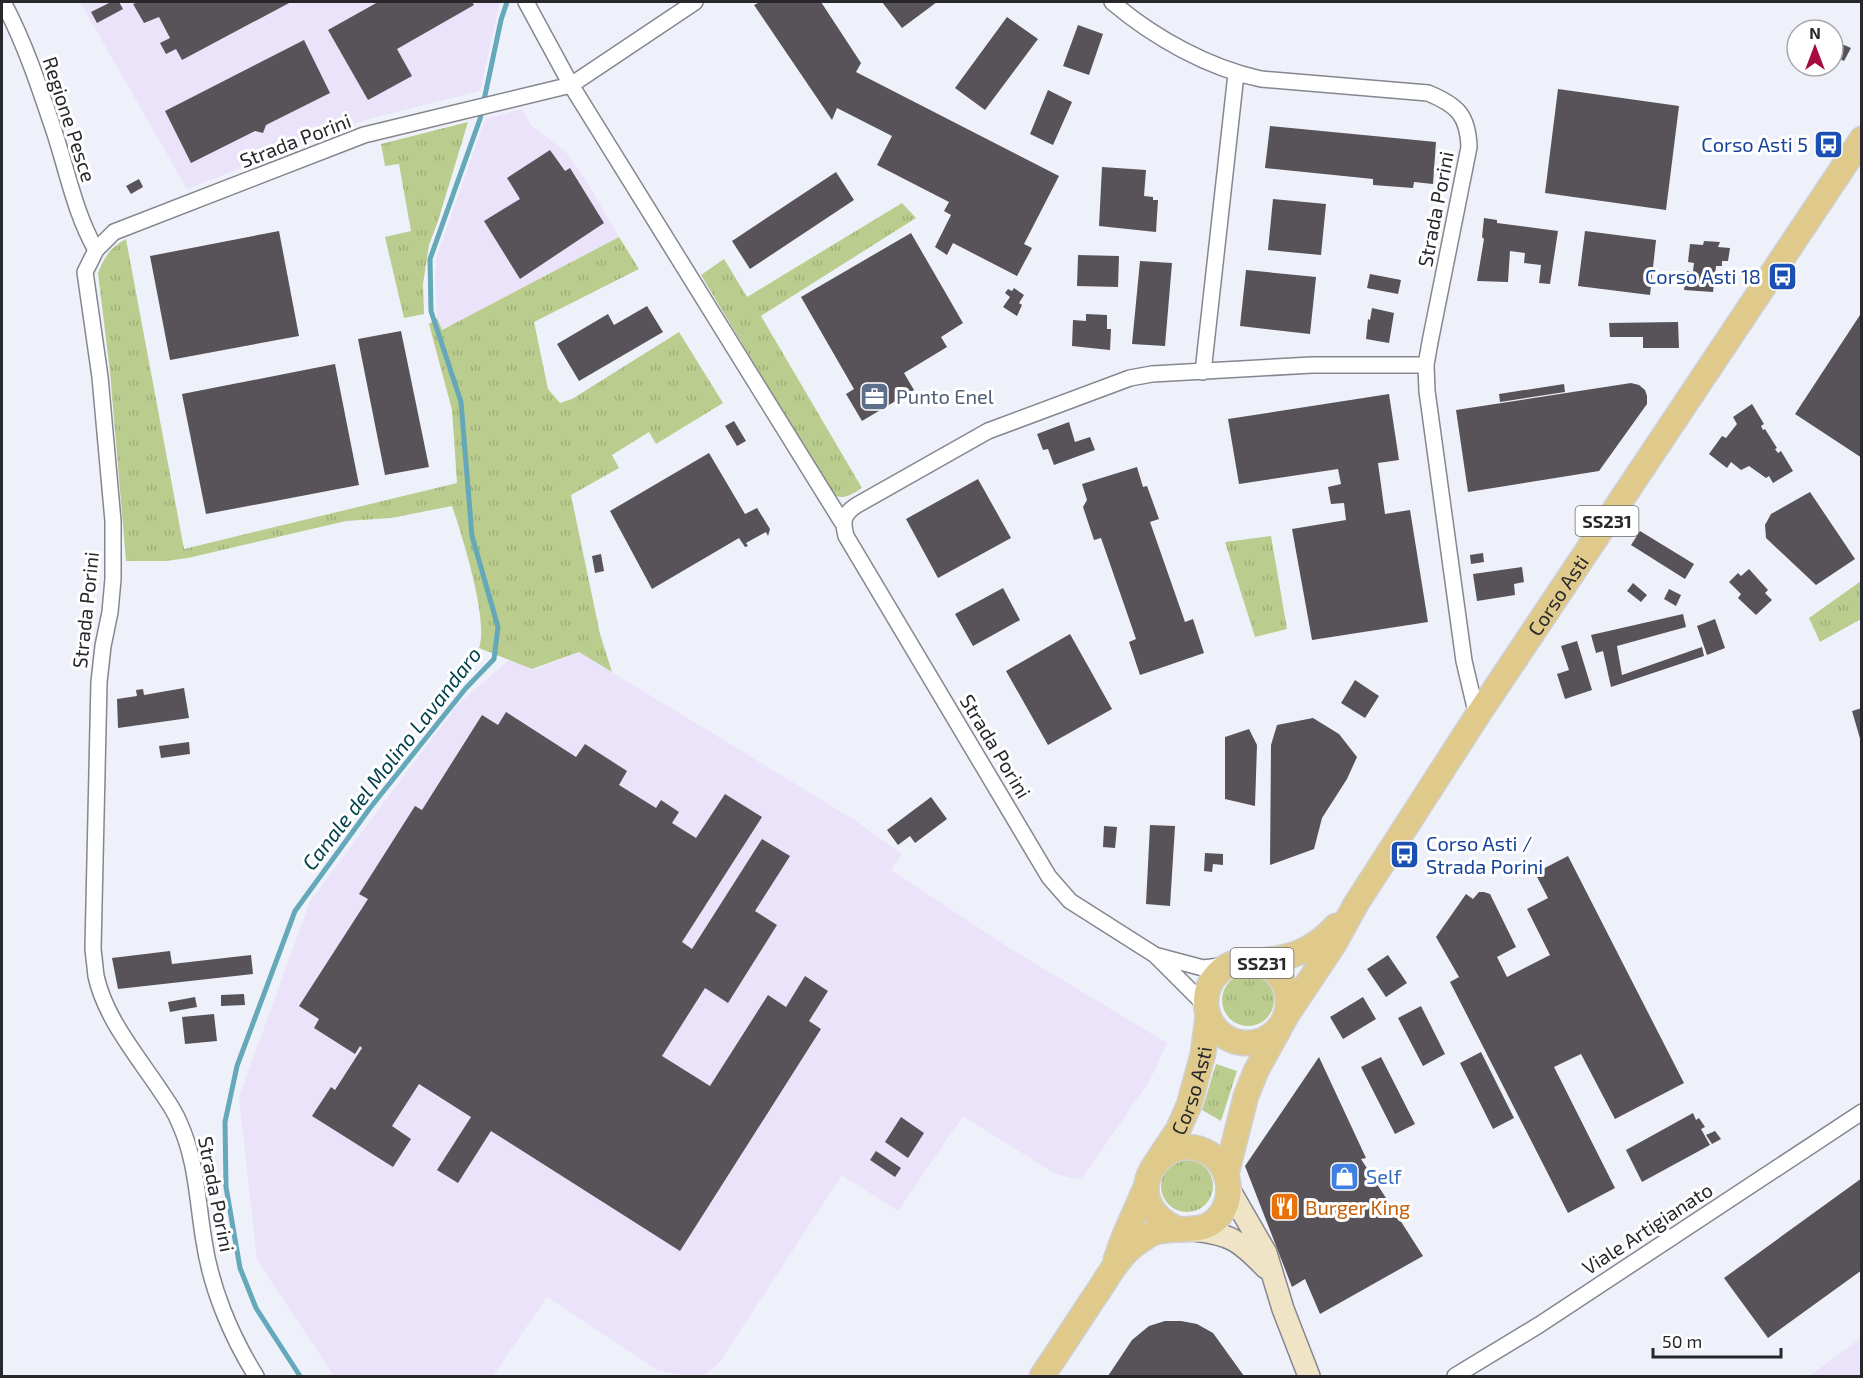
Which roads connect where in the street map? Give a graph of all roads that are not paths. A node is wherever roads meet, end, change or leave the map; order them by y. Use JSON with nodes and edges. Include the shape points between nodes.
{"nodes":[{"id":1,"x":3,"y":2,"type":"edge"},
{"id":2,"x":526,"y":2,"type":"edge"},
{"id":3,"x":695,"y":2,"type":"edge"},
{"id":4,"x":1112,"y":2,"type":"edge"},
{"id":5,"x":1236,"y":74,"type":"junction"},
{"id":6,"x":572,"y":85,"type":"junction"},
{"id":7,"x":1862,"y":139,"type":"edge"},
{"id":8,"x":96,"y":250,"type":"junction"},
{"id":9,"x":1426,"y":366,"type":"junction"},
{"id":10,"x":1203,"y":372,"type":"junction"},
{"id":11,"x":842,"y":522,"type":"junction"},
{"id":12,"x":1478,"y":716,"type":"junction"},
{"id":13,"x":1356,"y":904,"type":"junction"},
{"id":14,"x":1155,"y":955,"type":"junction"},
{"id":15,"x":1257,"y":961,"type":"junction"},
{"id":16,"x":1229,"y":965,"type":"junction"},
{"id":17,"x":1207,"y":1010,"type":"junction"},
{"id":18,"x":1282,"y":1022,"type":"junction"},
{"id":19,"x":1862,"y":1112,"type":"edge"},
{"id":20,"x":1158,"y":1160,"type":"junction"},
{"id":21,"x":1228,"y":1182,"type":"junction"},
{"id":22,"x":1146,"y":1187,"type":"junction"},
{"id":23,"x":1185,"y":1230,"type":"junction"},
{"id":24,"x":1113,"y":1270,"type":"junction"},
{"id":25,"x":1271,"y":1274,"type":"junction"},
{"id":26,"x":256,"y":1377,"type":"edge"},
{"id":27,"x":1042,"y":1377,"type":"edge"},
{"id":28,"x":1309,"y":1377,"type":"edge"},
{"id":29,"x":1455,"y":1377,"type":"edge"}],
"edges":[{"from":1,"to":8,"type":"street","name":"Regione Pesce","via":[[19,33],[83,227]]},
{"from":2,"to":6,"type":"street","name":"Strada Porini"},
{"from":3,"to":6,"type":"street","name":"Strada Porini"},
{"from":4,"to":5,"type":"street","name":"Strada Porini","via":[[1183,49]]},
{"from":5,"to":9,"type":"street","name":"Strada Porini","via":[[1428,93],[1461,112],[1469,130],[1469,147]]},
{"from":5,"to":10,"type":"street"},
{"from":6,"to":8,"type":"street","name":"Strada Porini","via":[[364,135],[114,232]]},
{"from":6,"to":11,"type":"street","name":"Strada Porini"},
{"from":7,"to":12,"type":"main road","name":"Corso Asti","number":"SS231"},
{"from":8,"to":26,"type":"street","name":"Strada Porini","via":[[85,272],[100,377],[113,521],[113,579],[99,682],[93,949],[96,977],[114,1020],[183,1130],[195,1170],[213,1282],[228,1324]]},
{"from":9,"to":10,"type":"street","via":[[1312,365]]},
{"from":9,"to":12,"type":"street","name":"Strada Porini","via":[[1426,391],[1464,662]]},
{"from":10,"to":11,"type":"street","via":[[1130,378],[988,431],[847,511]]},
{"from":11,"to":14,"type":"street","name":"Strada Porini","via":[[846,536],[1049,877],[1070,901]]},
{"from":12,"to":13,"type":"main road","name":"Corso Asti","number":"SS231"},
{"from":13,"to":15,"type":"main road","name":"Corso Asti","number":"SS231","via":[[1325,938],[1312,946],[1280,960]]},
{"from":13,"to":18,"type":"main road","name":"Corso Asti","number":"SS231"},
{"from":14,"to":16,"type":"street","name":"Strada Porini","via":[[1203,968]]},
{"from":14,"to":17,"type":"street","name":"Strada Porini"},
{"from":15,"to":16,"type":"main road","number":"SS231"},
{"from":15,"to":18,"type":"main road","number":"SS231","via":[[1283,982],[1289,1002]]},
{"from":16,"to":17,"type":"main road","number":"SS231","via":[[1211,982]]},
{"from":17,"to":18,"type":"main road","number":"SS231","via":[[1222,1035],[1239,1042],[1258,1042],[1269,1037]]},
{"from":17,"to":20,"type":"main road","name":"Corso Asti","number":"SS231","via":[[1203,1054],[1189,1105]]},
{"from":18,"to":21,"type":"main road","name":"Corso Asti","number":"SS231","via":[[1246,1096]]},
{"from":19,"to":29,"type":"street","name":"Viale Artigianato"},
{"from":20,"to":21,"type":"main road","via":[[1169,1152],[1196,1149],[1219,1163]]},
{"from":20,"to":22,"type":"main road","number":"SS231"},
{"from":21,"to":23,"type":"main road","number":"SS231","via":[[1227,1201],[1215,1221]]},
{"from":21,"to":25,"type":"street","via":[[1266,1253]]},
{"from":22,"to":23,"type":"main road","via":[[1154,1214],[1164,1223]]},
{"from":22,"to":24,"type":"main road","number":"SS231"},
{"from":23,"to":24,"type":"main road","number":"SS231","via":[[1153,1233],[1135,1244]]},
{"from":23,"to":25,"type":"street","via":[[1219,1233],[1236,1240]]},
{"from":24,"to":27,"type":"main road","number":"SS231"},
{"from":25,"to":28,"type":"street"}]}
